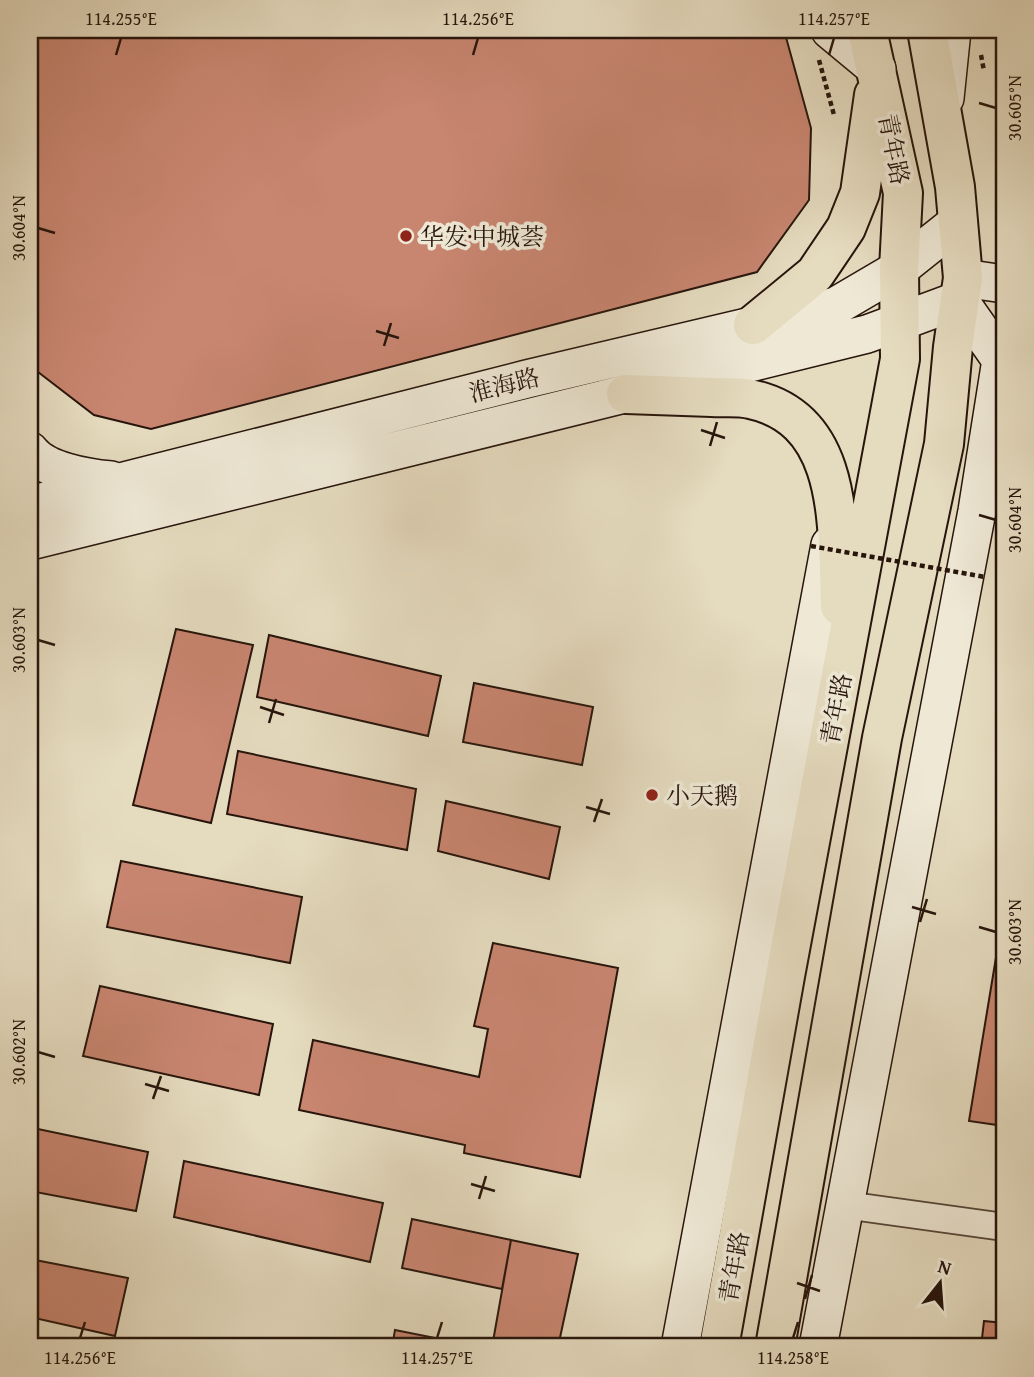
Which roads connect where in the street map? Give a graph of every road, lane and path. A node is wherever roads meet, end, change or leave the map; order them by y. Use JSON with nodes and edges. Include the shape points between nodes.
{"nodes":[{"id":1,"x":867,"y":30,"type":"edge"},
{"id":2,"x":927,"y":30,"type":"edge"},
{"id":3,"x":952,"y":30,"type":"edge"},
{"id":4,"x":1000,"y":30,"type":"edge"},
{"id":5,"x":823,"y":39,"type":"edge"},
{"id":6,"x":1004,"y":56,"type":"edge"},
{"id":7,"x":877,"y":69,"type":"junction"},
{"id":8,"x":834,"y":115,"type":"dead end"},
{"id":9,"x":943,"y":120,"type":"junction"},
{"id":10,"x":958,"y":222,"type":"junction"},
{"id":11,"x":899,"y":269,"type":"junction"},
{"id":12,"x":1004,"y":284,"type":"edge"},
{"id":13,"x":961,"y":289,"type":"junction"},
{"id":14,"x":900,"y":323,"type":"junction"},
{"id":15,"x":753,"y":325,"type":"junction"},
{"id":16,"x":626,"y":394,"type":"junction"},
{"id":17,"x":30,"y":451,"type":"edge"},
{"id":18,"x":122,"y":481,"type":"junction"},
{"id":19,"x":30,"y":505,"type":"edge"},
{"id":20,"x":836,"y":509,"type":"junction"},
{"id":21,"x":30,"y":540,"type":"edge"},
{"id":22,"x":811,"y":546,"type":"dead end"},
{"id":23,"x":985,"y":577,"type":"dead end"},
{"id":24,"x":843,"y":669,"type":"junction"},
{"id":25,"x":845,"y":1205,"type":"junction"},
{"id":26,"x":1004,"y":1227,"type":"edge"},
{"id":27,"x":680,"y":1347,"type":"edge"},
{"id":28,"x":719,"y":1347,"type":"edge"},
{"id":29,"x":775,"y":1347,"type":"edge"},
{"id":30,"x":818,"y":1347,"type":"edge"}],
"edges":[{"from":1,"to":7,"type":"main road","name":"青年路"},
{"from":2,"to":9,"type":"main road","name":"青年路"},
{"from":3,"to":9,"type":"main road","name":"青年路"},
{"from":4,"to":6,"type":"path"},
{"from":5,"to":7,"type":"main road"},
{"from":5,"to":8,"type":"path"},
{"from":7,"to":11,"type":"main road","name":"青年路","via":[[904,193]]},
{"from":7,"to":15,"type":"main road","via":[[860,193],[846,228],[816,274]]},
{"from":9,"to":10,"type":"main road","name":"青年路"},
{"from":10,"to":11,"type":"main road","name":"淮海路"},
{"from":10,"to":13,"type":"main road","name":"青年路"},
{"from":11,"to":14,"type":"main road","name":"青年路"},
{"from":11,"to":15,"type":"main road","name":"淮海路","via":[[836,306]]},
{"from":12,"to":13,"type":"main road"},
{"from":13,"to":14,"type":"main road","name":"淮海路"},
{"from":13,"to":25,"type":"main road","via":[[1001,360],[977,511]]},
{"from":13,"to":29,"type":"main road","name":"青年路","via":[[944,444],[882,738]]},
{"from":14,"to":16,"type":"main road","name":"淮海路"},
{"from":14,"to":24,"type":"main road","name":"青年路","via":[[900,359]]},
{"from":15,"to":18,"type":"main road","name":"淮海路"},
{"from":16,"to":20,"type":"main road","via":[[749,398],[787,412],[826,462]]},
{"from":16,"to":21,"type":"main road","name":"淮海路"},
{"from":17,"to":18,"type":"main road","via":[[35,458],[67,472]]},
{"from":18,"to":19,"type":"main road","name":"淮海路"},
{"from":20,"to":24,"type":"main road"},
{"from":20,"to":27,"type":"main road"},
{"from":22,"to":23,"type":"path","bridge":true},
{"from":24,"to":28,"type":"main road","name":"青年路"},
{"from":25,"to":26,"type":"street"},
{"from":25,"to":30,"type":"main road"}]}
